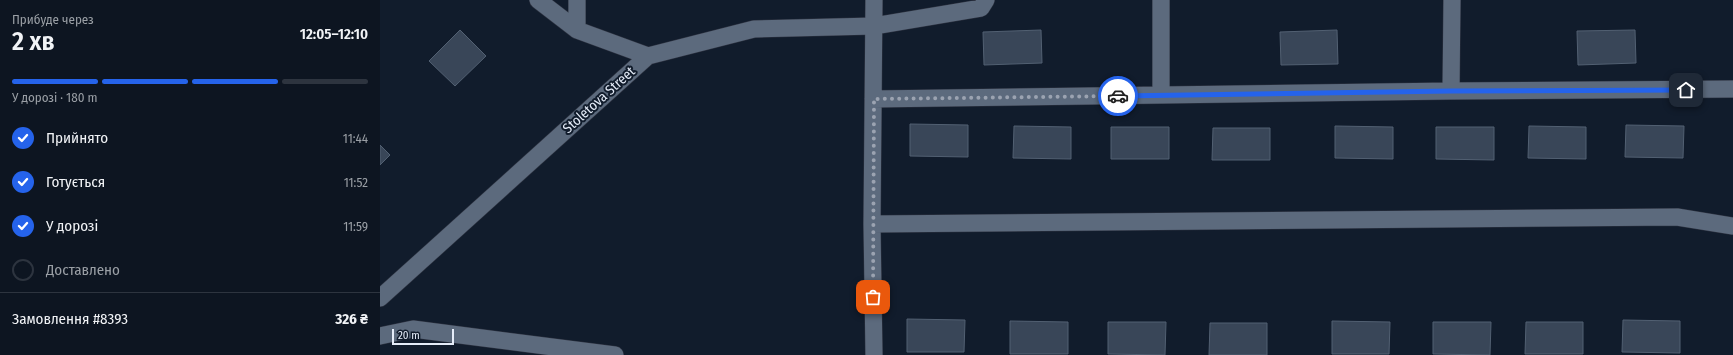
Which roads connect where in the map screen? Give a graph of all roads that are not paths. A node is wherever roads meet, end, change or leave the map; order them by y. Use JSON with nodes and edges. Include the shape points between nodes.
{"nodes":[{"id":1,"x":538,"y":0,"type":"edge"},
{"id":2,"x":577,"y":0,"type":"edge"},
{"id":3,"x":874,"y":0,"type":"edge"},
{"id":4,"x":986,"y":0,"type":"edge"},
{"id":5,"x":1161,"y":0,"type":"edge"},
{"id":6,"x":1452,"y":0,"type":"edge"},
{"id":7,"x":874,"y":26,"type":"junction"},
{"id":8,"x":577,"y":30,"type":"junction"},
{"id":9,"x":648,"y":56,"type":"junction"},
{"id":10,"x":1733,"y":90,"type":"edge"},
{"id":11,"x":1451,"y":91,"type":"junction"},
{"id":12,"x":1161,"y":95,"type":"junction"},
{"id":13,"x":874,"y":99,"type":"junction"},
{"id":14,"x":872,"y":224,"type":"junction"},
{"id":15,"x":1733,"y":226,"type":"edge"},
{"id":16,"x":380,"y":298,"type":"edge"},
{"id":17,"x":380,"y":336,"type":"edge"},
{"id":18,"x":615,"y":355,"type":"edge"},
{"id":19,"x":874,"y":355,"type":"edge"}],
"edges":[{"from":1,"to":8,"type":"street"},
{"from":2,"to":8,"type":"street"},
{"from":3,"to":7,"type":"street"},
{"from":4,"to":7,"type":"street","name":"Stoletova Street","via":[[981,8]]},
{"from":5,"to":12,"type":"street"},
{"from":6,"to":11,"type":"street"},
{"from":7,"to":9,"type":"street","name":"Stoletova Street","via":[[754,29]]},
{"from":7,"to":13,"type":"street"},
{"from":8,"to":9,"type":"street"},
{"from":9,"to":16,"type":"street","name":"Stoletova Street"},
{"from":10,"to":11,"type":"street"},
{"from":11,"to":12,"type":"street"},
{"from":12,"to":13,"type":"street"},
{"from":13,"to":14,"type":"street"},
{"from":14,"to":15,"type":"street","via":[[1677,217]]},
{"from":14,"to":19,"type":"street"},
{"from":17,"to":18,"type":"street","via":[[413,328]]}]}
